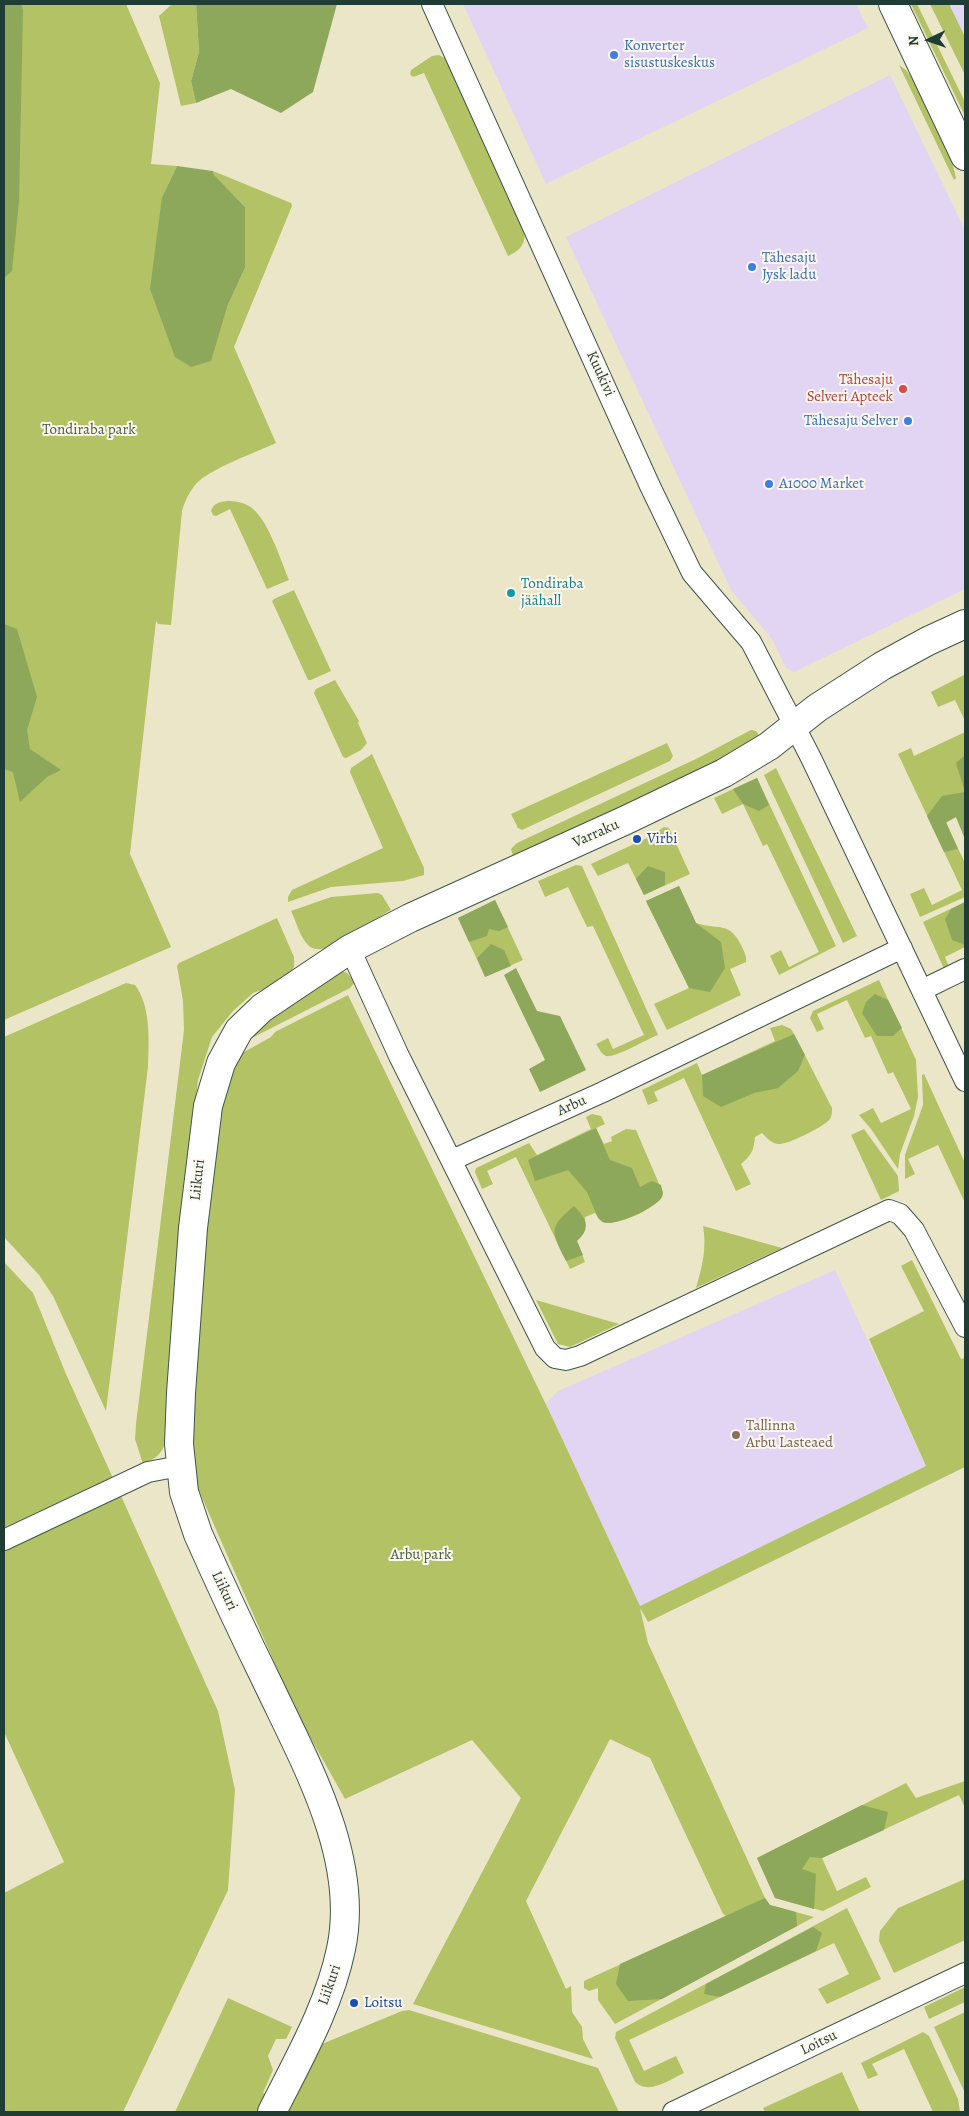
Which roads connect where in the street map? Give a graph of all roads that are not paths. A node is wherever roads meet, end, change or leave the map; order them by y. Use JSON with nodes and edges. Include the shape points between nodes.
{"nodes":[{"id":1,"x":432,"y":4,"type":"edge"},
{"id":2,"x":894,"y":4,"type":"edge"},
{"id":3,"x":965,"y":156,"type":"edge"},
{"id":4,"x":965,"y":624,"type":"edge"},
{"id":5,"x":795,"y":727,"type":"junction"},
{"id":6,"x":902,"y":948,"type":"junction"},
{"id":7,"x":350,"y":949,"type":"junction"},
{"id":8,"x":965,"y":969,"type":"edge"},
{"id":9,"x":922,"y":990,"type":"junction"},
{"id":10,"x":230,"y":1045,"type":"joint"},
{"id":11,"x":965,"y":1081,"type":"edge"},
{"id":12,"x":452,"y":1160,"type":"junction"},
{"id":13,"x":965,"y":1327,"type":"edge"},
{"id":14,"x":180,"y":1466,"type":"junction"},
{"id":15,"x":4,"y":1540,"type":"edge"},
{"id":16,"x":965,"y":1973,"type":"edge"},
{"id":17,"x":272,"y":2112,"type":"edge"},
{"id":18,"x":673,"y":2112,"type":"edge"}],
"edges":[{"from":1,"to":5,"type":"street","name":"Kuukivi","via":[[692,573],[751,642]]},
{"from":2,"to":3,"type":"street"},
{"from":4,"to":5,"type":"street","name":"Varraku","via":[[882,666],[817,708]]},
{"from":5,"to":6,"type":"street"},
{"from":5,"to":7,"type":"street","name":"Varraku","via":[[724,773],[410,918]]},
{"from":6,"to":9,"type":"street"},
{"from":6,"to":12,"type":"street","name":"Arbu","via":[[624,1082]]},
{"from":7,"to":10,"type":"street","name":"Varraku","via":[[262,1008],[239,1030]]},
{"from":7,"to":12,"type":"street"},
{"from":8,"to":9,"type":"street"},
{"from":9,"to":11,"type":"street"},
{"from":10,"to":14,"type":"street","name":"Liikuri","via":[[213,1087],[200,1160],[181,1393]]},
{"from":12,"to":13,"type":"street","via":[[530,1320],[545,1348],[555,1358],[566,1360],[580,1356],[889,1210],[900,1214],[914,1230]]},
{"from":14,"to":15,"type":"street","via":[[148,1472]]},
{"from":14,"to":17,"type":"street","name":"Liikuri","via":[[198,1534],[320,1797],[342,1875],[344,1925],[338,1964],[321,2011]]},
{"from":16,"to":18,"type":"street","name":"Loitsu"}]}
